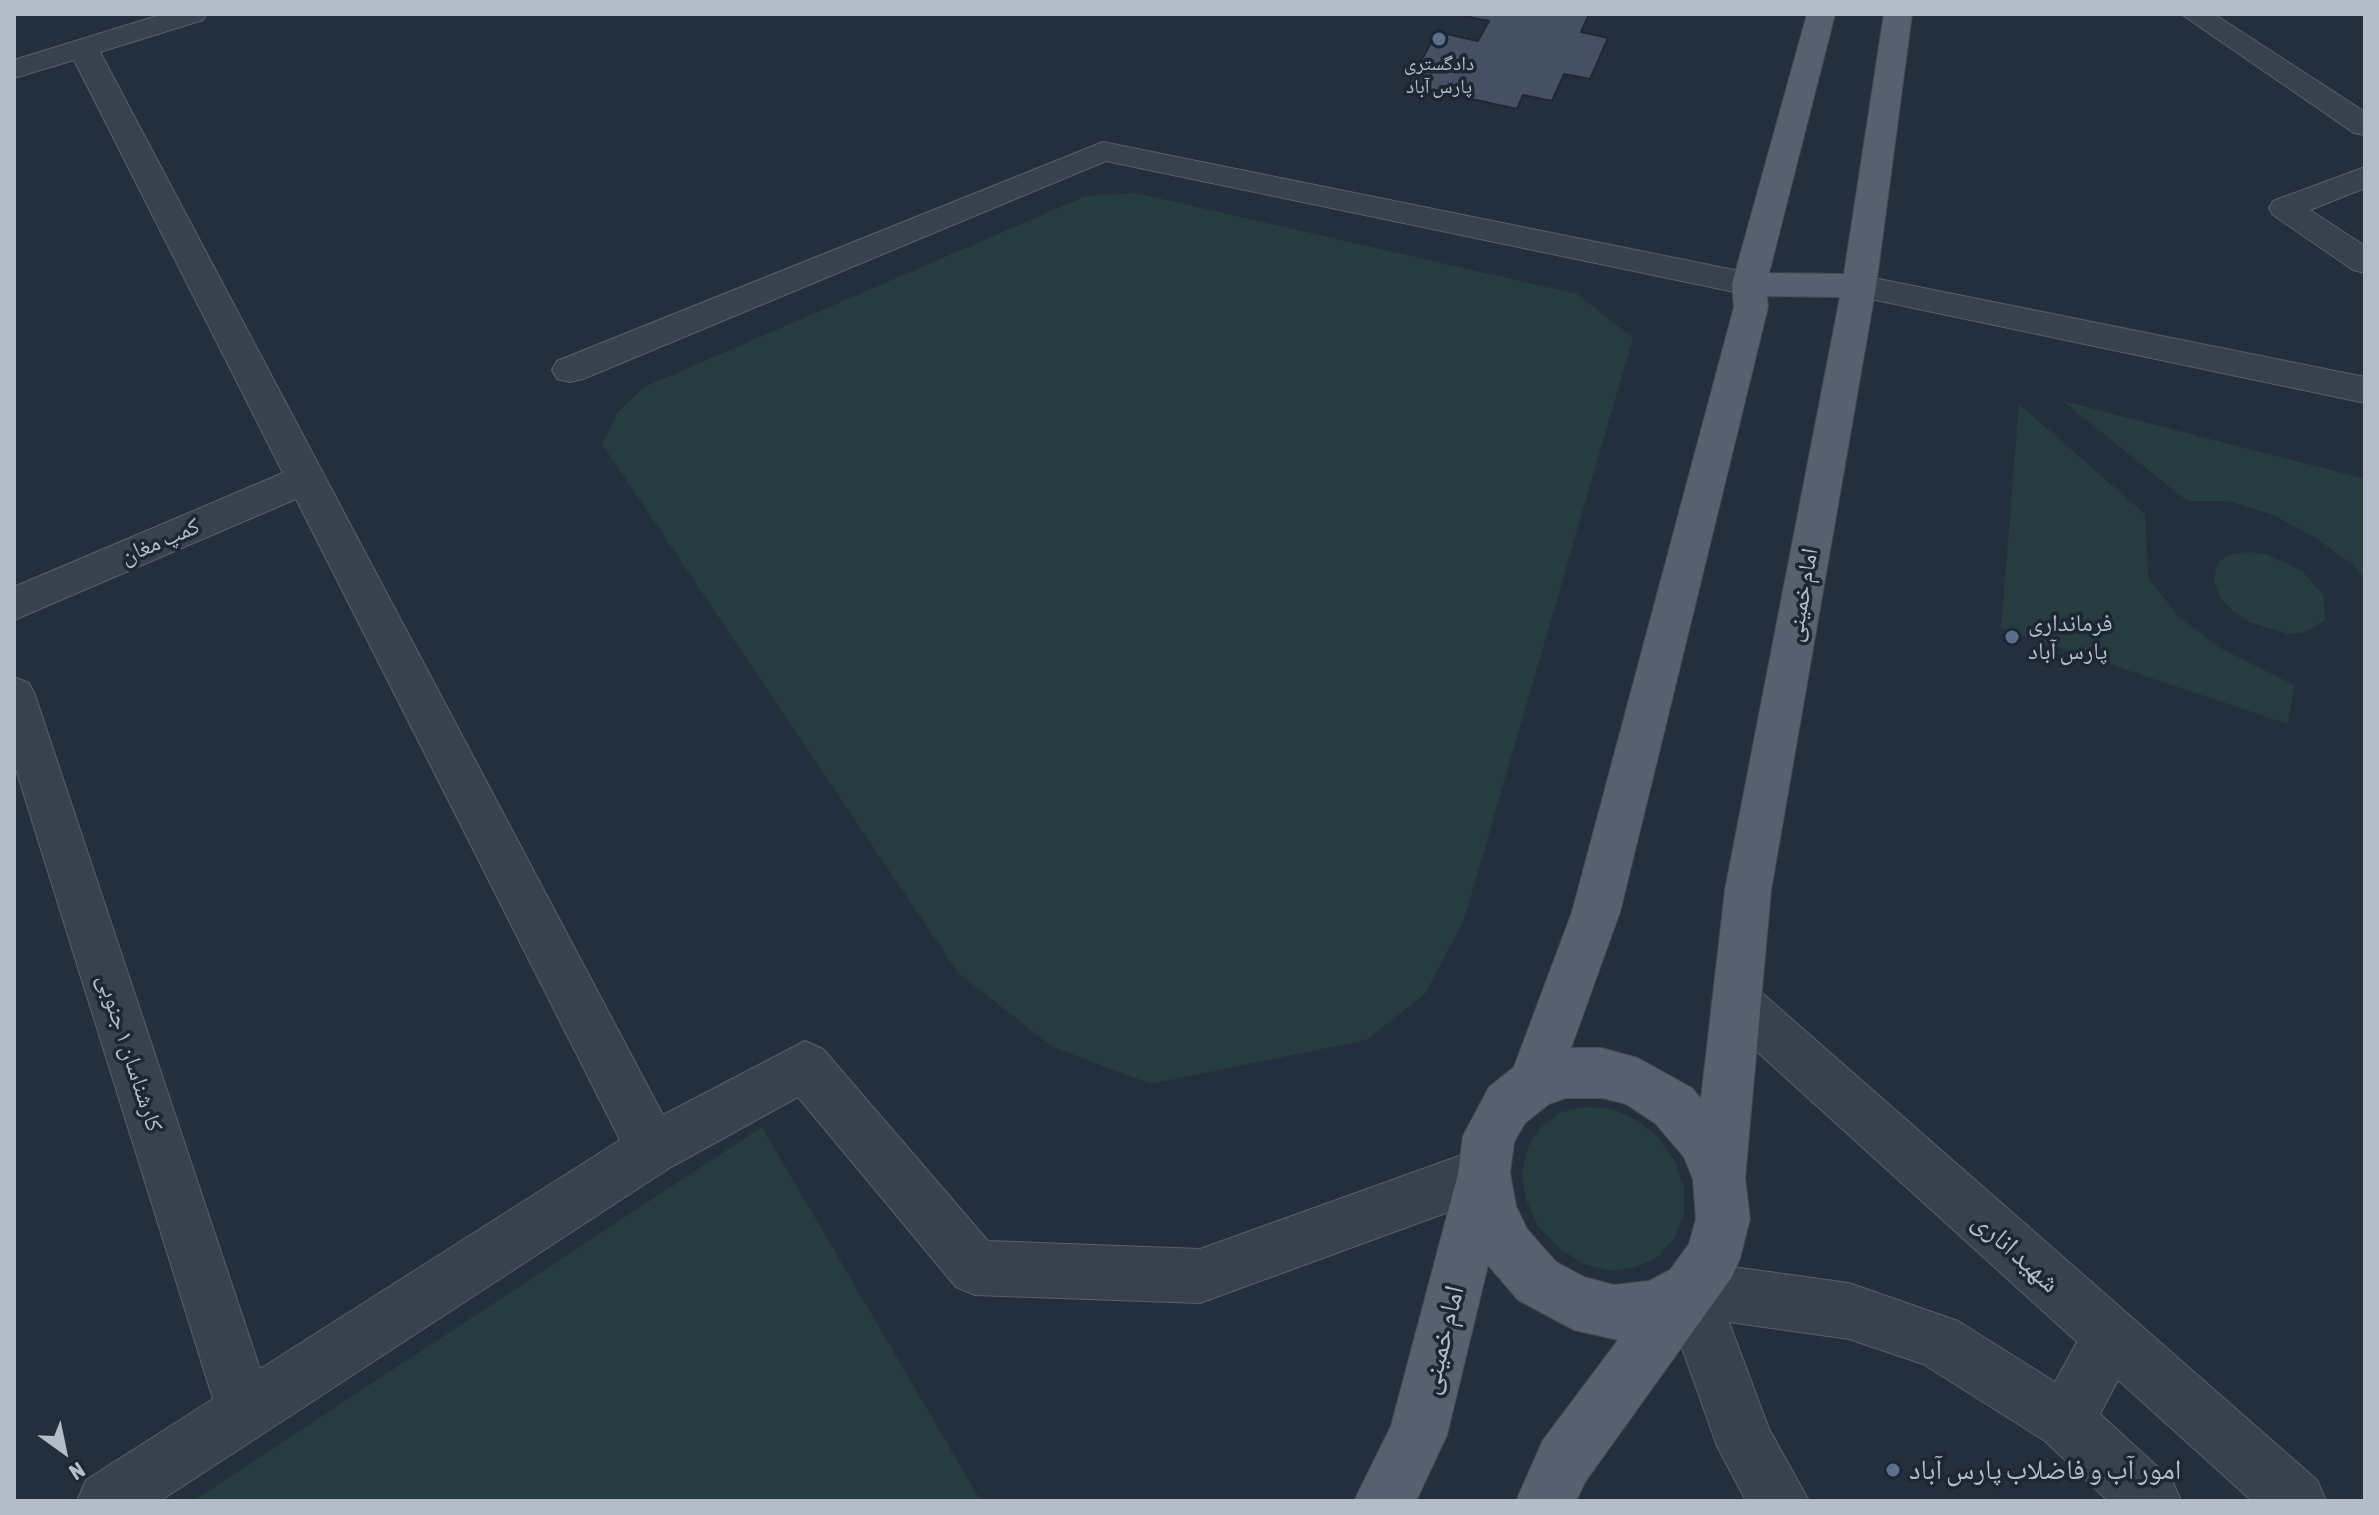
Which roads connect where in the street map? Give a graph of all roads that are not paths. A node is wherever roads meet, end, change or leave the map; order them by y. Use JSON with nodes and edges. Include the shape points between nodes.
{"nodes":[{"id":1,"x":193,"y":14,"type":"edge"},
{"id":2,"x":1821,"y":14,"type":"edge"},
{"id":3,"x":1898,"y":14,"type":"edge"},
{"id":4,"x":2195,"y":14,"type":"edge"},
{"id":5,"x":83,"y":48,"type":"junction"},
{"id":6,"x":14,"y":69,"type":"edge"},
{"id":7,"x":2365,"y":126,"type":"edge"},
{"id":8,"x":2365,"y":177,"type":"edge"},
{"id":9,"x":2365,"y":262,"type":"edge"},
{"id":10,"x":1749,"y":284,"type":"junction"},
{"id":11,"x":1859,"y":286,"type":"junction"},
{"id":12,"x":2365,"y":363,"type":"edge"},
{"id":13,"x":570,"y":370,"type":"dead end"},
{"id":14,"x":2322,"y":381,"type":"junction"},
{"id":15,"x":2365,"y":390,"type":"edge"},
{"id":16,"x":306,"y":479,"type":"junction"},
{"id":17,"x":14,"y":604,"type":"edge"},
{"id":18,"x":14,"y":695,"type":"edge"},
{"id":19,"x":1737,"y":1002,"type":"junction"},
{"id":20,"x":1533,"y":1084,"type":"junction"},
{"id":21,"x":653,"y":1149,"type":"junction"},
{"id":22,"x":1484,"y":1173,"type":"junction"},
{"id":23,"x":1719,"y":1178,"type":"junction"},
{"id":24,"x":1689,"y":1289,"type":"junction"},
{"id":25,"x":2110,"y":1337,"type":"junction"},
{"id":26,"x":246,"y":1412,"type":"junction"},
{"id":27,"x":2065,"y":1421,"type":"junction"},
{"id":28,"x":107,"y":1501,"type":"edge"},
{"id":29,"x":1384,"y":1501,"type":"edge"},
{"id":30,"x":1546,"y":1501,"type":"edge"},
{"id":31,"x":1779,"y":1501,"type":"edge"},
{"id":32,"x":2151,"y":1501,"type":"edge"},
{"id":33,"x":2296,"y":1501,"type":"edge"}],
"edges":[{"from":1,"to":5,"type":"street"},
{"from":2,"to":10,"type":"main road"},
{"from":3,"to":11,"type":"main road","name":"امام خمینی"},
{"from":4,"to":7,"type":"street"},
{"from":5,"to":6,"type":"street"},
{"from":5,"to":16,"type":"street"},
{"from":8,"to":9,"type":"street","via":[[2285,208]]},
{"from":10,"to":11,"type":"main road"},
{"from":10,"to":13,"type":"street","via":[[1103,151]]},
{"from":10,"to":20,"type":"main road","via":[[1751,307],[1596,912]]},
{"from":11,"to":14,"type":"street"},
{"from":11,"to":19,"type":"main road","name":"امام خمینی","via":[[1748,890]]},
{"from":12,"to":14,"type":"street"},
{"from":14,"to":15,"type":"street"},
{"from":16,"to":17,"type":"street","name":"کمپ مغان"},
{"from":16,"to":21,"type":"street"},
{"from":18,"to":26,"type":"street","name":"کارشناسان ۱ جنوبی"},
{"from":19,"to":23,"type":"main road","name":"امام خمینی"},
{"from":19,"to":25,"type":"street","name":"شهید اناری"},
{"from":20,"to":22,"type":"main road","via":[[1507,1105],[1489,1136]]},
{"from":20,"to":23,"type":"main road","via":[[1566,1073],[1602,1073],[1638,1083],[1674,1106],[1693,1128]]},
{"from":21,"to":22,"type":"street","via":[[805,1066],[975,1268],[1185,1276],[1200,1276]]},
{"from":21,"to":26,"type":"street"},
{"from":22,"to":24,"type":"main road","via":[[1490,1211],[1508,1248],[1537,1281],[1570,1300],[1614,1313],[1655,1308]]},
{"from":22,"to":29,"type":"main road","name":"امام خمینی","via":[[1418,1435]]},
{"from":23,"to":24,"type":"main road","via":[[1723,1219],[1713,1258]]},
{"from":24,"to":27,"type":"street","via":[[1849,1311],[1938,1341]]},
{"from":24,"to":30,"type":"main road","via":[[1564,1461]]},
{"from":24,"to":31,"type":"street","via":[[1746,1446]]},
{"from":25,"to":27,"type":"street"},
{"from":25,"to":33,"type":"street","name":"شهید اناری"},
{"from":26,"to":28,"type":"street"},
{"from":27,"to":32,"type":"street"}]}
